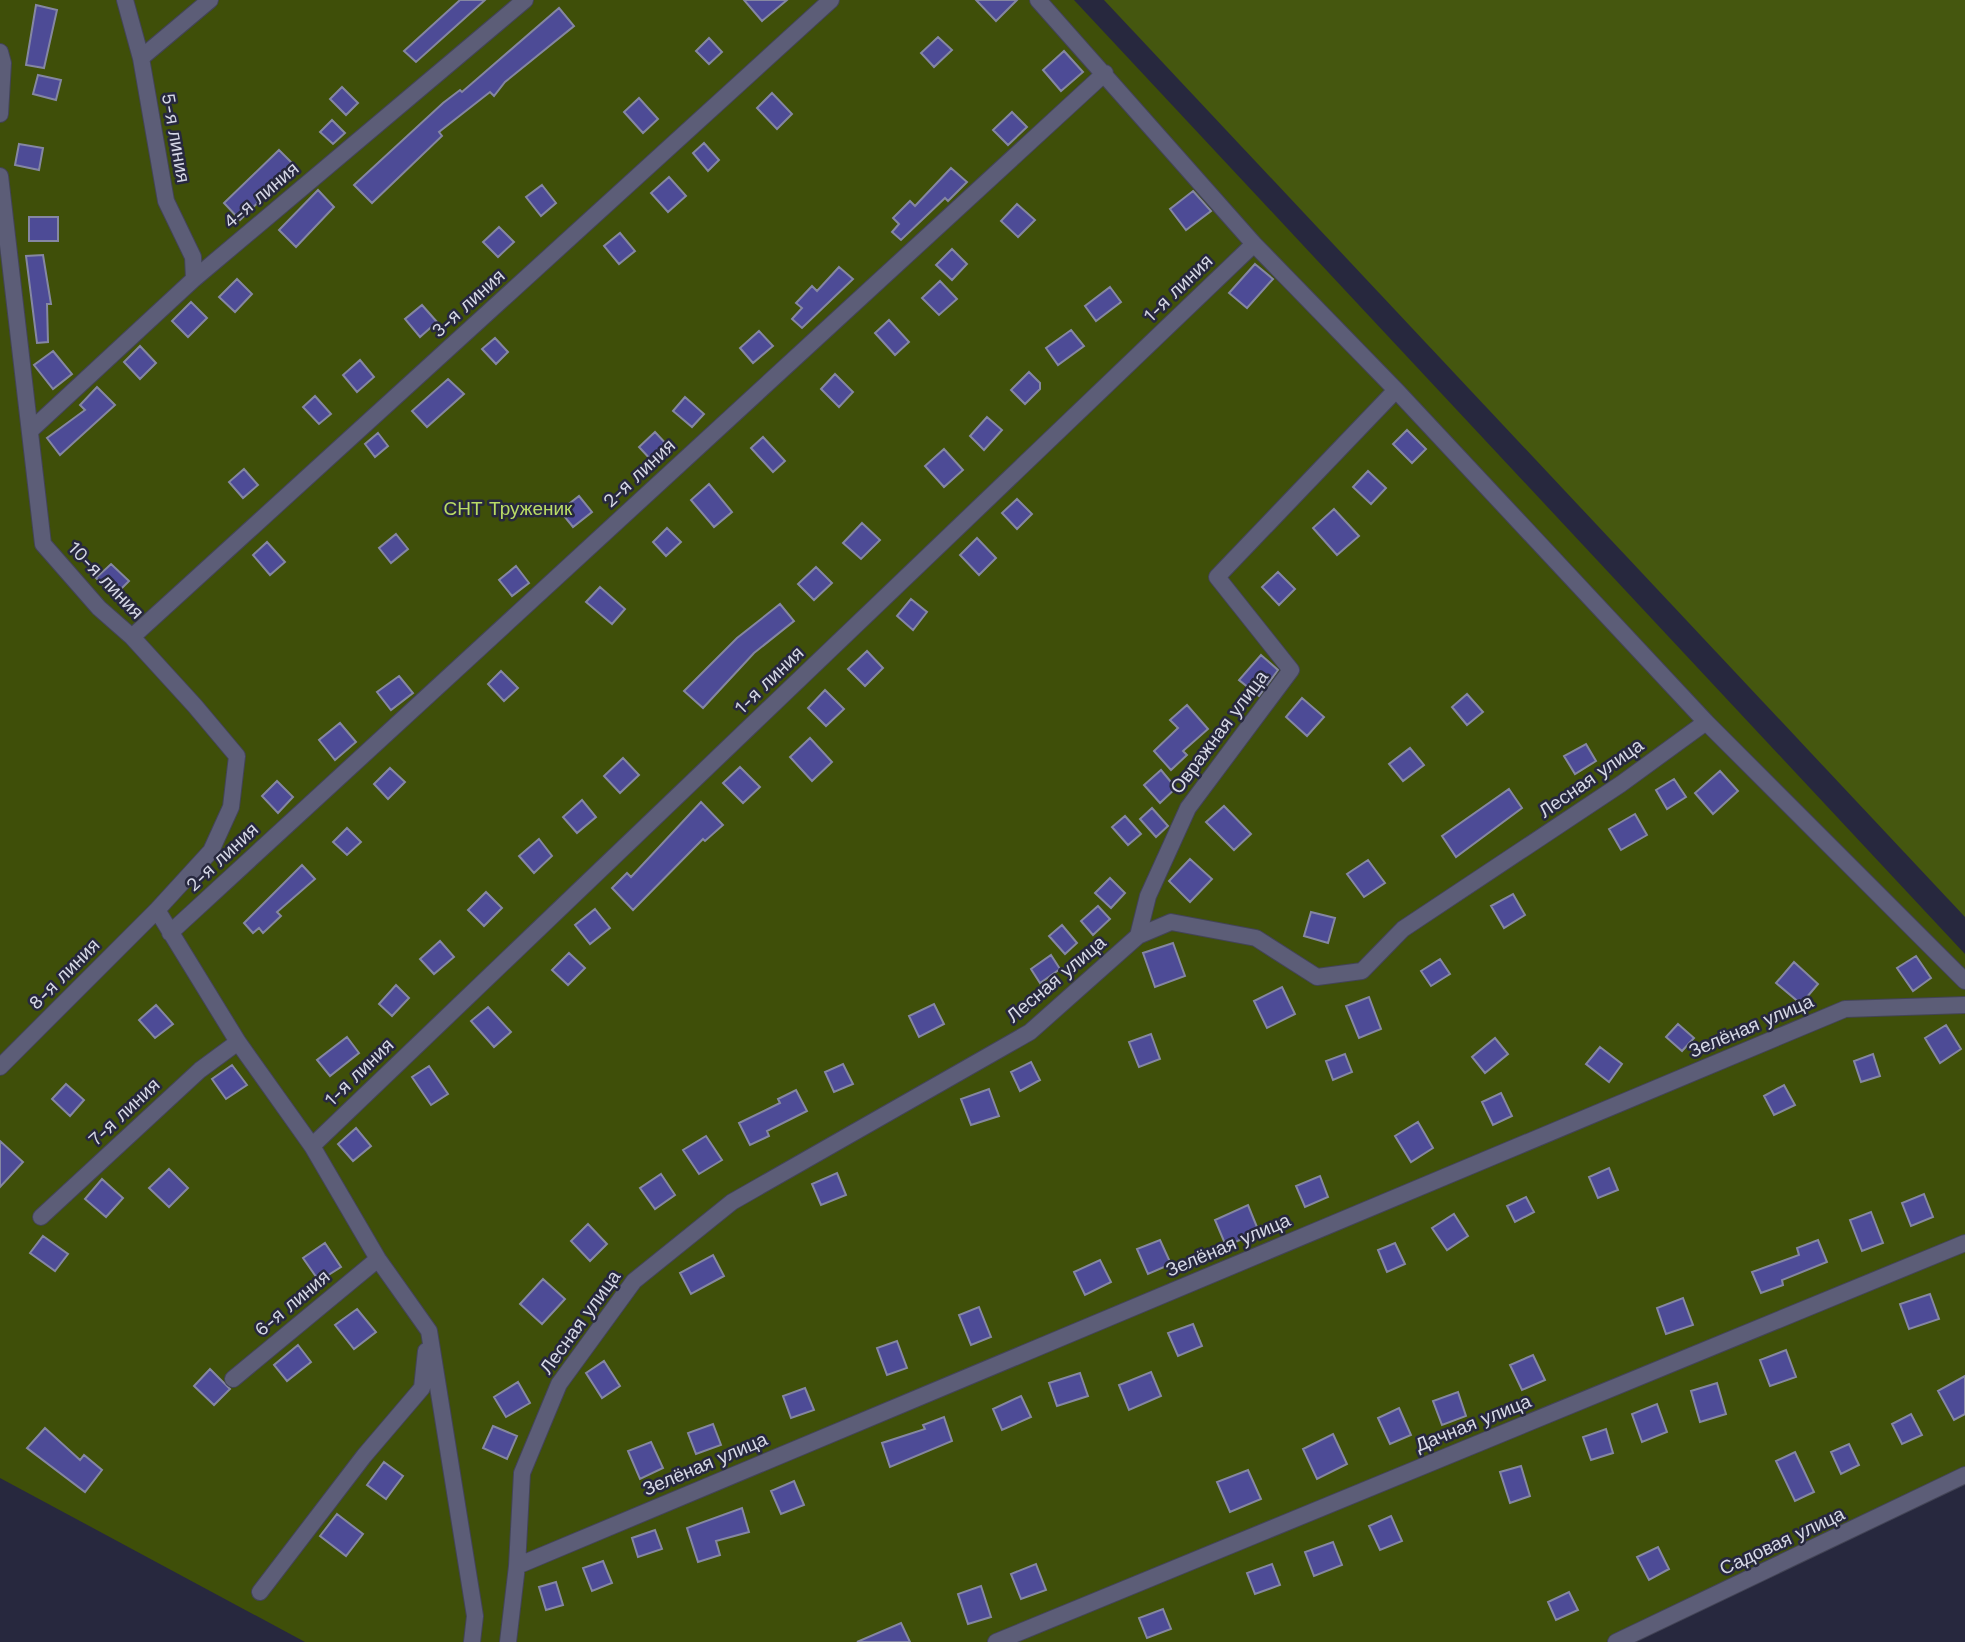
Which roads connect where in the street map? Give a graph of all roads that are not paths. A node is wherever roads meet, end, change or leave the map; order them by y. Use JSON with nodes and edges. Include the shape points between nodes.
{"nodes":[{"id":1,"x":125,"y":0,"type":"edge"},
{"id":2,"x":210,"y":0,"type":"edge"},
{"id":3,"x":525,"y":0,"type":"edge"},
{"id":4,"x":831,"y":0,"type":"edge"},
{"id":5,"x":1038,"y":0,"type":"edge"},
{"id":6,"x":0,"y":52,"type":"edge"},
{"id":7,"x":141,"y":58,"type":"junction"},
{"id":8,"x":1105,"y":72,"type":"junction"},
{"id":9,"x":0,"y":114,"type":"edge"},
{"id":10,"x":0,"y":176,"type":"edge"},
{"id":11,"x":1254,"y":244,"type":"junction"},
{"id":12,"x":194,"y":279,"type":"junction"},
{"id":13,"x":1396,"y":390,"type":"junction"},
{"id":14,"x":31,"y":430,"type":"junction"},
{"id":15,"x":132,"y":637,"type":"junction"},
{"id":16,"x":1706,"y":722,"type":"junction"},
{"id":17,"x":157,"y":911,"type":"junction"},
{"id":18,"x":170,"y":933,"type":"junction"},
{"id":19,"x":1138,"y":936,"type":"junction"},
{"id":20,"x":1965,"y":981,"type":"edge"},
{"id":21,"x":1965,"y":1005,"type":"edge"},
{"id":22,"x":238,"y":1042,"type":"junction"},
{"id":23,"x":0,"y":1067,"type":"edge"},
{"id":24,"x":312,"y":1146,"type":"junction"},
{"id":25,"x":41,"y":1217,"type":"dead end"},
{"id":26,"x":1965,"y":1243,"type":"edge"},
{"id":27,"x":378,"y":1259,"type":"junction"},
{"id":28,"x":429,"y":1331,"type":"junction"},
{"id":29,"x":233,"y":1379,"type":"dead end"},
{"id":30,"x":1965,"y":1475,"type":"edge"},
{"id":31,"x":517,"y":1566,"type":"junction"},
{"id":32,"x":260,"y":1592,"type":"dead end"},
{"id":33,"x":472,"y":1642,"type":"edge"},
{"id":34,"x":508,"y":1642,"type":"edge"},
{"id":35,"x":996,"y":1642,"type":"edge"},
{"id":36,"x":1616,"y":1642,"type":"edge"}],
"edges":[{"from":1,"to":7,"type":"street","name":"5-я линия"},
{"from":2,"to":7,"type":"street"},
{"from":3,"to":12,"type":"street","name":"4-я линия"},
{"from":4,"to":15,"type":"street","name":"3-я линия"},
{"from":5,"to":8,"type":"street"},
{"from":6,"to":9,"type":"street"},
{"from":7,"to":12,"type":"street","name":"5-я линия","via":[[166,201],[193,257]]},
{"from":8,"to":11,"type":"street"},
{"from":8,"to":18,"type":"street","name":"2-я линия"},
{"from":10,"to":14,"type":"street","name":"10-я линия"},
{"from":11,"to":13,"type":"street"},
{"from":11,"to":24,"type":"street","name":"1-я линия"},
{"from":12,"to":14,"type":"street","name":"4-я линия"},
{"from":13,"to":16,"type":"street"},
{"from":13,"to":19,"type":"street","name":"Овражная улица","via":[[1217,577],[1291,670],[1188,808],[1148,895]]},
{"from":14,"to":15,"type":"street","name":"10-я линия","via":[[43,544],[99,608]]},
{"from":15,"to":17,"type":"street","name":"10-я линия","via":[[237,756],[231,807],[211,851]]},
{"from":16,"to":19,"type":"street","name":"Лесная улица","via":[[1403,929],[1362,971],[1317,977],[1256,939],[1171,922]]},
{"from":16,"to":20,"type":"street"},
{"from":17,"to":18,"type":"street"},
{"from":17,"to":23,"type":"street","name":"8-я линия"},
{"from":18,"to":22,"type":"street"},
{"from":19,"to":31,"type":"street","name":"Лесная улица","via":[[1030,1032],[732,1202],[634,1280],[559,1384],[522,1473]]},
{"from":21,"to":31,"type":"street","name":"Зелёная улица","via":[[1845,1009]]},
{"from":22,"to":24,"type":"street"},
{"from":22,"to":25,"type":"street","name":"7-я линия","via":[[200,1070]]},
{"from":24,"to":27,"type":"street"},
{"from":26,"to":35,"type":"street","name":"Дачная улица"},
{"from":27,"to":28,"type":"street"},
{"from":27,"to":29,"type":"street","name":"6-я линия"},
{"from":28,"to":32,"type":"street","via":[[422,1388],[363,1456]]},
{"from":28,"to":33,"type":"street","via":[[475,1616]]},
{"from":30,"to":36,"type":"street","name":"Садовая улица"},
{"from":31,"to":34,"type":"street","name":"Лесная улица"}]}
